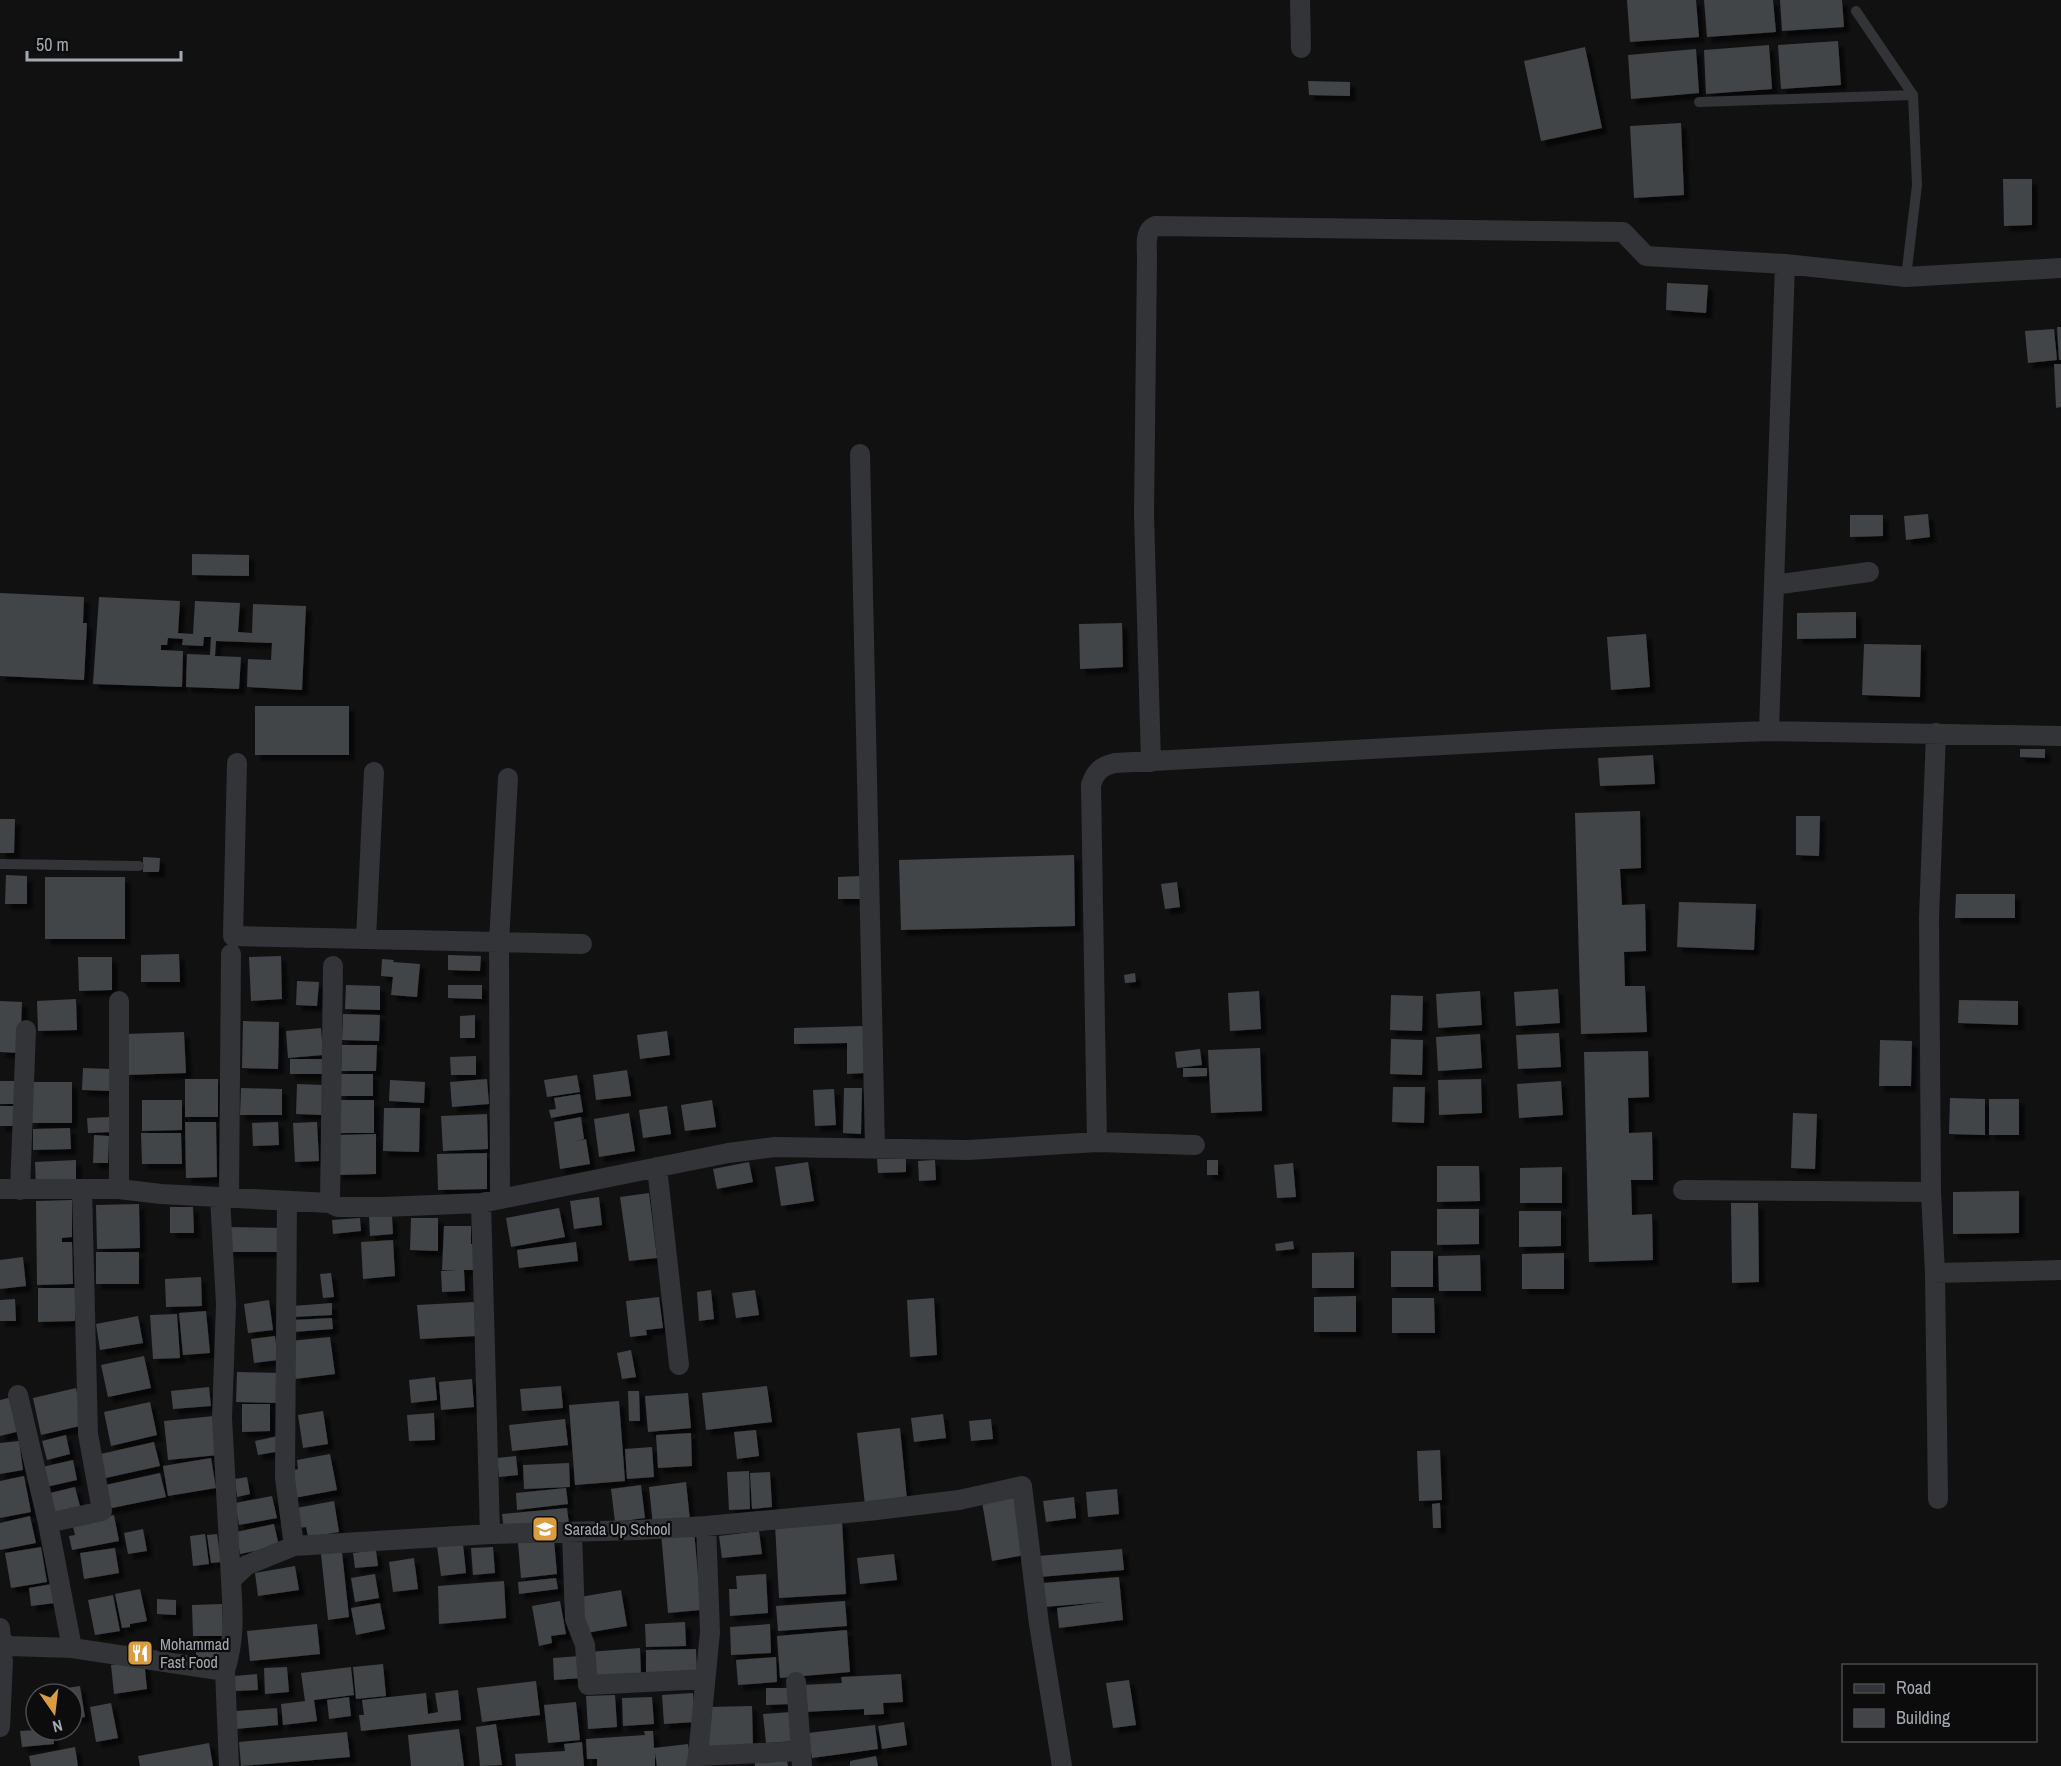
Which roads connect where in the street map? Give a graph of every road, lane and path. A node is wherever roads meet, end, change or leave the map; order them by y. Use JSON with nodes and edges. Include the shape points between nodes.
{"nodes":[{"id":1,"x":1300,"y":0,"type":"edge"},
{"id":2,"x":1856,"y":11,"type":"dead end"},
{"id":3,"x":1301,"y":48,"type":"dead end"},
{"id":4,"x":1913,"y":95,"type":"junction"},
{"id":5,"x":1699,"y":102,"type":"dead end"},
{"id":6,"x":1785,"y":264,"type":"junction"},
{"id":7,"x":2061,"y":268,"type":"edge"},
{"id":8,"x":1906,"y":277,"type":"junction"},
{"id":9,"x":860,"y":454,"type":"dead end"},
{"id":10,"x":1869,"y":572,"type":"dead end"},
{"id":11,"x":1774,"y":585,"type":"junction"},
{"id":12,"x":1769,"y":731,"type":"junction"},
{"id":13,"x":1936,"y":733,"type":"junction"},
{"id":14,"x":2061,"y":736,"type":"edge"},
{"id":15,"x":1151,"y":762,"type":"junction"},
{"id":16,"x":237,"y":763,"type":"dead end"},
{"id":17,"x":374,"y":772,"type":"dead end"},
{"id":18,"x":508,"y":778,"type":"dead end"},
{"id":19,"x":0,"y":864,"type":"edge"},
{"id":20,"x":139,"y":866,"type":"dead end"},
{"id":21,"x":366,"y":939,"type":"junction"},
{"id":22,"x":499,"y":942,"type":"junction"},
{"id":23,"x":582,"y":944,"type":"dead end"},
{"id":24,"x":231,"y":954,"type":"dead end"},
{"id":25,"x":333,"y":966,"type":"dead end"},
{"id":26,"x":119,"y":1001,"type":"dead end"},
{"id":27,"x":26,"y":1030,"type":"dead end"},
{"id":28,"x":1097,"y":1142,"type":"junction"},
{"id":29,"x":1195,"y":1145,"type":"dead end"},
{"id":30,"x":875,"y":1149,"type":"junction"},
{"id":31,"x":657,"y":1167,"type":"junction"},
{"id":32,"x":0,"y":1189,"type":"edge"},
{"id":33,"x":119,"y":1189,"type":"junction"},
{"id":34,"x":20,"y":1190,"type":"junction"},
{"id":35,"x":82,"y":1190,"type":"junction"},
{"id":36,"x":1683,"y":1190,"type":"dead end"},
{"id":37,"x":1930,"y":1192,"type":"junction"},
{"id":38,"x":224,"y":1197,"type":"junction"},
{"id":39,"x":490,"y":1201,"type":"junction"},
{"id":40,"x":287,"y":1202,"type":"junction"},
{"id":41,"x":330,"y":1203,"type":"junction"},
{"id":42,"x":2061,"y":1270,"type":"edge"},
{"id":43,"x":1935,"y":1273,"type":"junction"},
{"id":44,"x":679,"y":1365,"type":"dead end"},
{"id":45,"x":18,"y":1395,"type":"dead end"},
{"id":46,"x":1938,"y":1499,"type":"dead end"},
{"id":47,"x":48,"y":1523,"type":"junction"},
{"id":48,"x":706,"y":1526,"type":"junction"},
{"id":49,"x":572,"y":1532,"type":"junction"},
{"id":50,"x":490,"y":1534,"type":"junction"},
{"id":51,"x":294,"y":1546,"type":"junction"},
{"id":52,"x":231,"y":1580,"type":"junction"},
{"id":53,"x":0,"y":1628,"type":"edge"},
{"id":54,"x":72,"y":1648,"type":"junction"},
{"id":55,"x":0,"y":1660,"type":"edge"},
{"id":56,"x":225,"y":1671,"type":"junction"},
{"id":57,"x":705,"y":1679,"type":"junction"},
{"id":58,"x":796,"y":1682,"type":"dead end"},
{"id":59,"x":0,"y":1726,"type":"edge"},
{"id":60,"x":802,"y":1759,"type":"edge"},
{"id":61,"x":697,"y":1761,"type":"edge"},
{"id":62,"x":229,"y":1766,"type":"edge"},
{"id":63,"x":1062,"y":1766,"type":"edge"}],
"edges":[{"from":1,"to":3,"type":"street"},
{"from":2,"to":4,"type":"lane"},
{"from":4,"to":5,"type":"lane"},
{"from":4,"to":8,"type":"lane","via":[[1917,185]]},
{"from":6,"to":8,"type":"street"},
{"from":6,"to":11,"type":"street"},
{"from":6,"to":15,"type":"street","via":[[1647,256],[1623,232],[1155,225],[1149,229],[1144,514]]},
{"from":7,"to":8,"type":"street"},
{"from":9,"to":30,"type":"street"},
{"from":10,"to":11,"type":"street"},
{"from":11,"to":12,"type":"street"},
{"from":12,"to":13,"type":"street"},
{"from":12,"to":15,"type":"street"},
{"from":13,"to":14,"type":"street"},
{"from":13,"to":37,"type":"street","via":[[1929,918]]},
{"from":15,"to":28,"type":"street","via":[[1106,765],[1098,770],[1090,785]]},
{"from":16,"to":21,"type":"street","via":[[233,936]]},
{"from":17,"to":21,"type":"street"},
{"from":18,"to":22,"type":"street"},
{"from":19,"to":20,"type":"lane"},
{"from":21,"to":22,"type":"street"},
{"from":22,"to":23,"type":"street"},
{"from":22,"to":39,"type":"street"},
{"from":24,"to":38,"type":"street"},
{"from":25,"to":41,"type":"street"},
{"from":26,"to":33,"type":"street"},
{"from":27,"to":34,"type":"street"},
{"from":28,"to":29,"type":"street"},
{"from":28,"to":30,"type":"street","via":[[968,1150]]},
{"from":30,"to":31,"type":"street","via":[[775,1147]]},
{"from":31,"to":39,"type":"street"},
{"from":31,"to":44,"type":"street"},
{"from":32,"to":34,"type":"street"},
{"from":33,"to":35,"type":"street"},
{"from":33,"to":38,"type":"street"},
{"from":34,"to":35,"type":"street"},
{"from":35,"to":47,"type":"street","via":[[88,1434],[102,1511]]},
{"from":36,"to":37,"type":"street"},
{"from":37,"to":43,"type":"street"},
{"from":38,"to":40,"type":"street"},
{"from":38,"to":52,"type":"street","via":[[222,1418]]},
{"from":39,"to":41,"type":"street","via":[[384,1207],[338,1207]]},
{"from":39,"to":50,"type":"street"},
{"from":40,"to":41,"type":"street"},
{"from":40,"to":51,"type":"street","via":[[285,1478]]},
{"from":42,"to":43,"type":"street"},
{"from":43,"to":46,"type":"street"},
{"from":45,"to":47,"type":"street"},
{"from":47,"to":54,"type":"street"},
{"from":48,"to":49,"type":"street"},
{"from":48,"to":57,"type":"street","via":[[710,1632]]},
{"from":48,"to":63,"type":"street","via":[[890,1509],[1022,1486]]},
{"from":49,"to":50,"type":"street"},
{"from":49,"to":57,"type":"street","via":[[575,1618],[585,1646],[588,1685]]},
{"from":50,"to":51,"type":"street"},
{"from":51,"to":52,"type":"street","via":[[247,1565]]},
{"from":52,"to":56,"type":"street","via":[[234,1617]]},
{"from":53,"to":54,"type":"street","via":[[1,1640],[9,1646]]},
{"from":54,"to":56,"type":"street"},
{"from":55,"to":59,"type":"street"},
{"from":56,"to":62,"type":"street"},
{"from":57,"to":61,"type":"street"},
{"from":58,"to":60,"type":"street"},
{"from":60,"to":61,"type":"street"}]}
